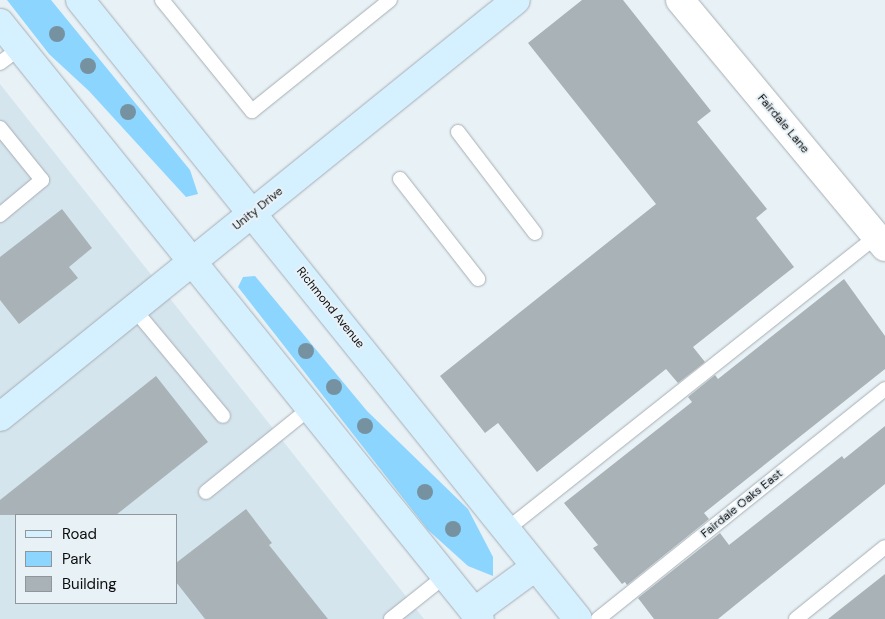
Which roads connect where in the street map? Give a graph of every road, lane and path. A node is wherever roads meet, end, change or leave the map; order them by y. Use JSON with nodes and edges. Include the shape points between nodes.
{"nodes":[{"id":1,"x":80,"y":0,"type":"edge"},
{"id":2,"x":162,"y":0,"type":"edge"},
{"id":3,"x":390,"y":0,"type":"edge"},
{"id":4,"x":516,"y":0,"type":"edge"},
{"id":5,"x":680,"y":0,"type":"edge"},
{"id":6,"x":0,"y":23,"type":"edge"},
{"id":7,"x":10,"y":55,"type":"edge"},
{"id":8,"x":0,"y":128,"type":"edge"},
{"id":9,"x":458,"y":132,"type":"dead end"},
{"id":10,"x":400,"y":179,"type":"dead end"},
{"id":11,"x":254,"y":212,"type":"junction"},
{"id":12,"x":0,"y":215,"type":"edge"},
{"id":13,"x":535,"y":232,"type":"dead end"},
{"id":14,"x":881,"y":242,"type":"edge"},
{"id":15,"x":192,"y":262,"type":"junction"},
{"id":16,"x":478,"y":279,"type":"dead end"},
{"id":17,"x":134,"y":309,"type":"junction"},
{"id":18,"x":885,"y":388,"type":"edge"},
{"id":19,"x":310,"y":408,"type":"junction"},
{"id":20,"x":223,"y":416,"type":"dead end"},
{"id":21,"x":0,"y":417,"type":"edge"},
{"id":22,"x":206,"y":492,"type":"dead end"},
{"id":23,"x":506,"y":530,"type":"junction"},
{"id":24,"x":885,"y":547,"type":"edge"},
{"id":25,"x":535,"y":567,"type":"junction"},
{"id":26,"x":445,"y":576,"type":"junction"},
{"id":27,"x":474,"y":617,"type":"edge"},
{"id":28,"x":392,"y":619,"type":"edge"},
{"id":29,"x":578,"y":619,"type":"edge"},
{"id":30,"x":598,"y":619,"type":"edge"},
{"id":31,"x":796,"y":619,"type":"edge"}],
"edges":[{"from":1,"to":11,"type":"main road","name":"Richmond Avenue"},
{"from":2,"to":3,"type":"lane","via":[[252,111]]},
{"from":4,"to":11,"type":"main road","name":"Unity Drive"},
{"from":5,"to":14,"type":"street","name":"Fairdale Lane"},
{"from":6,"to":7,"type":"main road"},
{"from":7,"to":15,"type":"main road"},
{"from":8,"to":12,"type":"lane","via":[[42,180]]},
{"from":9,"to":13,"type":"lane"},
{"from":10,"to":16,"type":"lane"},
{"from":11,"to":15,"type":"main road","name":"Unity Drive"},
{"from":11,"to":23,"type":"main road","name":"Richmond Avenue"},
{"from":14,"to":23,"type":"lane"},
{"from":15,"to":17,"type":"main road","name":"Unity Drive"},
{"from":15,"to":19,"type":"main road"},
{"from":17,"to":20,"type":"lane"},
{"from":17,"to":21,"type":"main road","name":"Unity Drive"},
{"from":18,"to":30,"type":"lane","name":"Fairdale Oaks East"},
{"from":19,"to":22,"type":"lane"},
{"from":19,"to":26,"type":"main road"},
{"from":23,"to":25,"type":"main road","name":"Richmond Avenue"},
{"from":24,"to":31,"type":"lane"},
{"from":25,"to":27,"type":"main road"},
{"from":25,"to":29,"type":"main road","name":"Richmond Avenue"},
{"from":26,"to":27,"type":"main road"},
{"from":26,"to":28,"type":"lane"}]}
